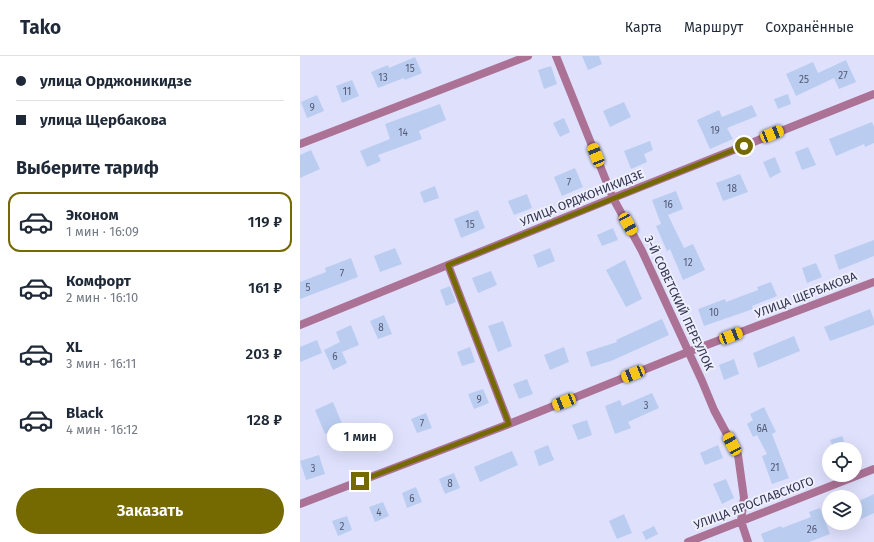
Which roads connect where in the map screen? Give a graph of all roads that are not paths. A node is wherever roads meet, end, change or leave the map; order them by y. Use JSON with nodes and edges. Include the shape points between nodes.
{"nodes":[{"id":1,"x":528,"y":56,"type":"edge"},
{"id":2,"x":556,"y":56,"type":"edge"},
{"id":3,"x":874,"y":94,"type":"edge"},
{"id":4,"x":300,"y":144,"type":"edge"},
{"id":5,"x":613,"y":198,"type":"junction"},
{"id":6,"x":448,"y":265,"type":"junction"},
{"id":7,"x":874,"y":282,"type":"edge"},
{"id":8,"x":300,"y":325,"type":"edge"},
{"id":9,"x":688,"y":352,"type":"junction"},
{"id":10,"x":509,"y":424,"type":"junction"},
{"id":11,"x":874,"y":469,"type":"edge"},
{"id":12,"x":300,"y":504,"type":"edge"},
{"id":13,"x":741,"y":521,"type":"junction"},
{"id":14,"x":688,"y":542,"type":"edge"},
{"id":15,"x":748,"y":542,"type":"edge"}],
"edges":[{"from":1,"to":4,"type":"street"},
{"from":2,"to":5,"type":"street","name":"3-Й СОВЕТСКИЙ ПЕРЕУЛОК"},
{"from":3,"to":5,"type":"street","name":"УЛИЦА ОРДЖОНИКИДЗЕ"},
{"from":5,"to":6,"type":"street","name":"УЛИЦА ОРДЖОНИКИДЗЕ"},
{"from":5,"to":9,"type":"street","name":"3-Й СОВЕТСКИЙ ПЕРЕУЛОК","via":[[642,251]]},
{"from":6,"to":8,"type":"street","name":"УЛИЦА ОРДЖОНИКИДЗЕ"},
{"from":6,"to":10,"type":"street"},
{"from":7,"to":9,"type":"street","name":"УЛИЦА ЩЕРБАКОВА"},
{"from":9,"to":10,"type":"street","name":"УЛИЦА ЩЕРБАКОВА"},
{"from":9,"to":13,"type":"street","name":"3-Й СОВЕТСКИЙ ПЕРЕУЛОК","via":[[738,455],[744,498]]},
{"from":10,"to":12,"type":"street","name":"УЛИЦА ЩЕРБАКОВА"},
{"from":11,"to":13,"type":"street","name":"УЛИЦА ЯРОСЛАВСКОГО"},
{"from":13,"to":14,"type":"street","name":"УЛИЦА ЯРОСЛАВСКОГО"},
{"from":13,"to":15,"type":"street"}]}
